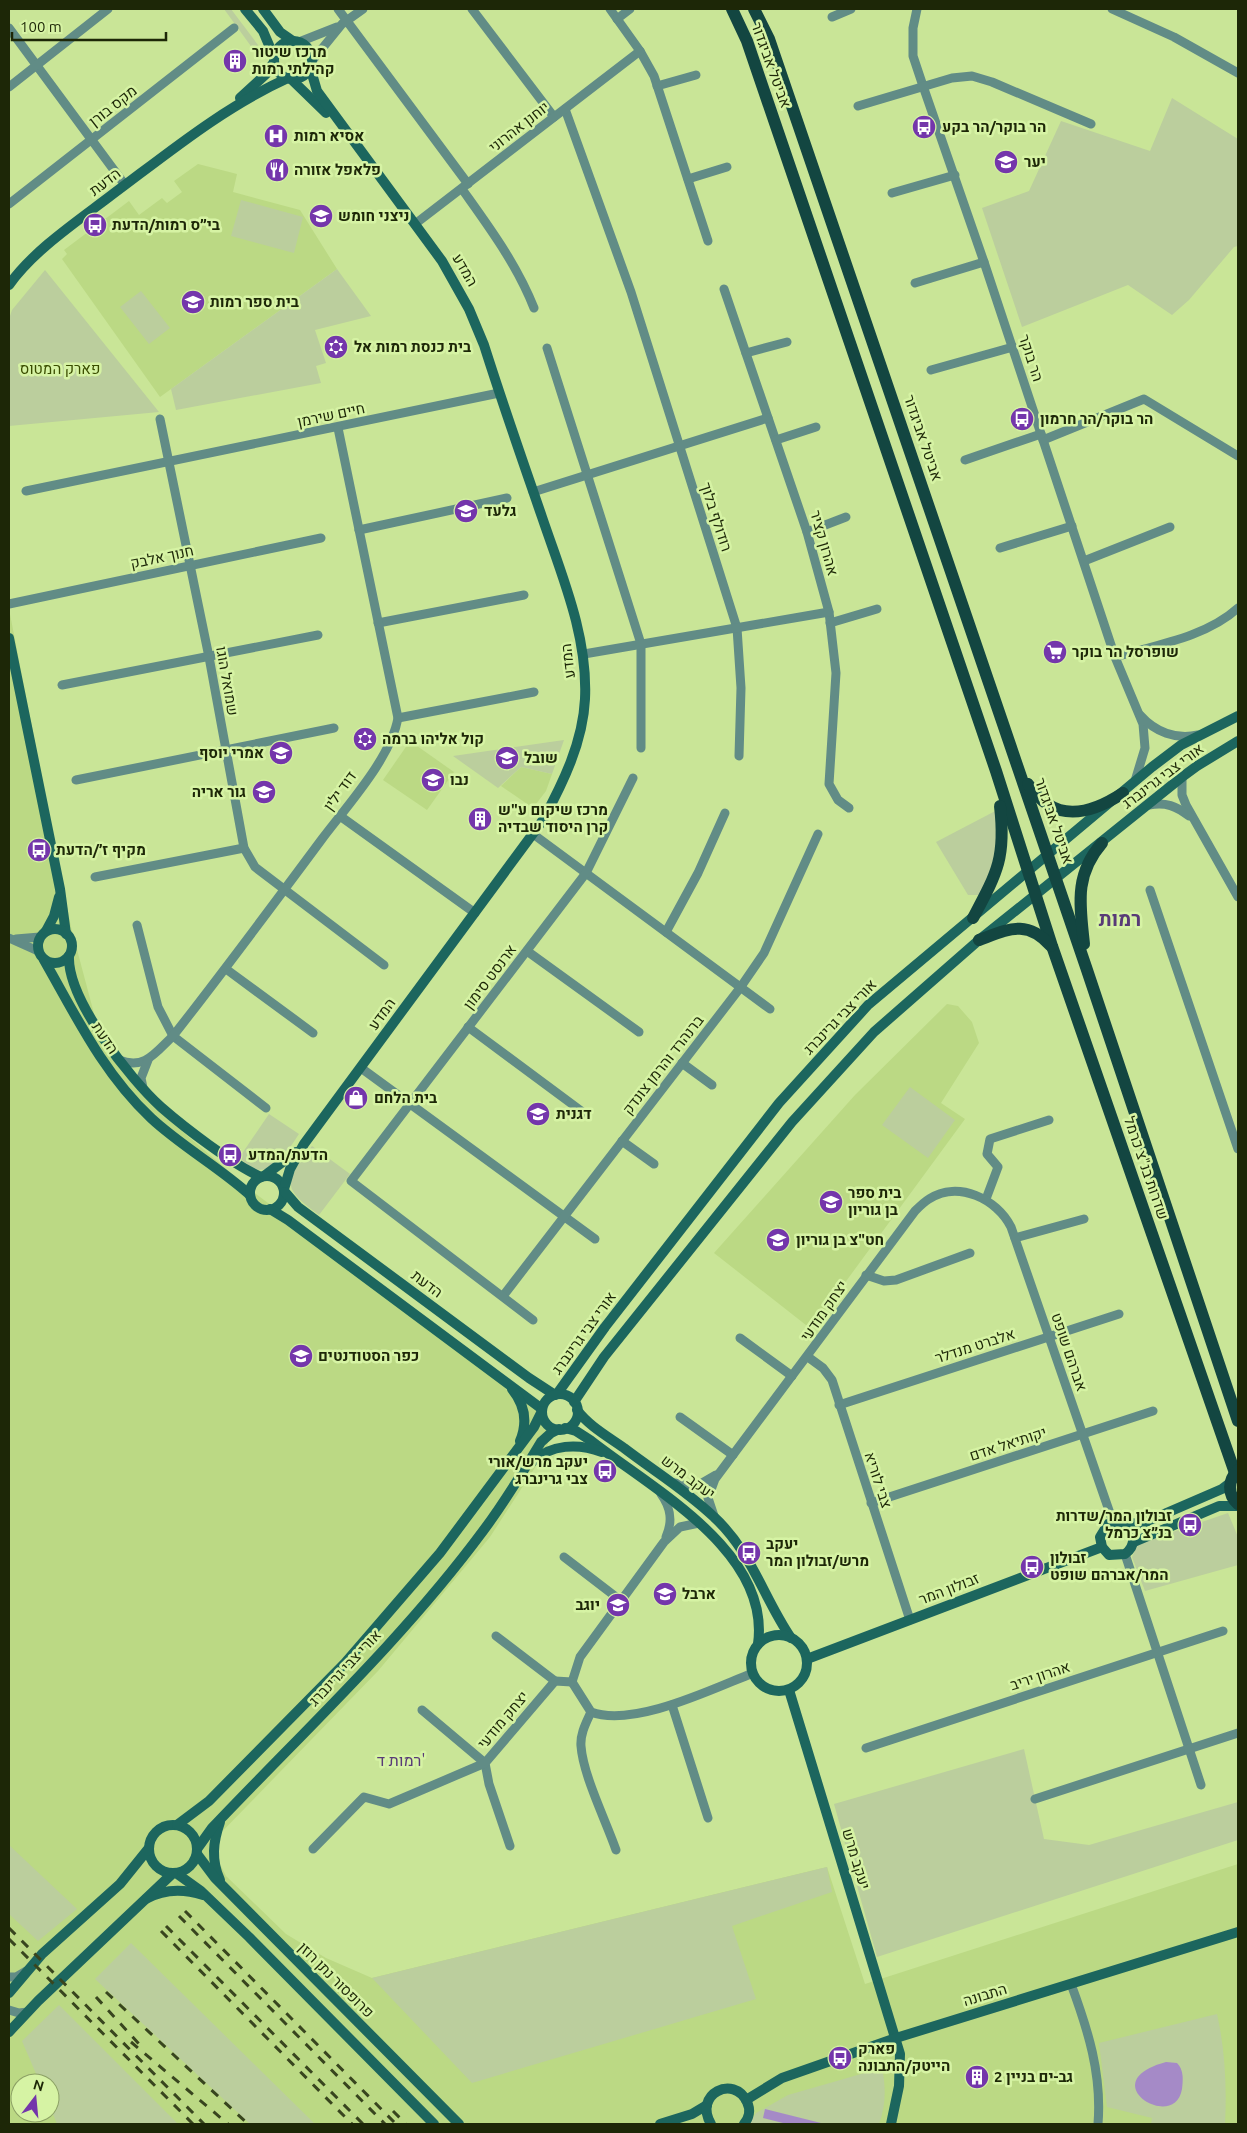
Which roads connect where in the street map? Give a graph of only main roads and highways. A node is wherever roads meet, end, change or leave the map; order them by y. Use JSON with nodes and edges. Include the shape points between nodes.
{"nodes":[{"id":1,"x":732,"y":9,"type":"edge"},
{"id":2,"x":754,"y":9,"type":"edge"},
{"id":3,"x":1018,"y":768,"type":"junction"},
{"id":4,"x":996,"y":771,"type":"junction"},
{"id":5,"x":1123,"y":793,"type":"road end"},
{"id":6,"x":1102,"y":844,"type":"road end"},
{"id":7,"x":1027,"y":873,"type":"joint"},
{"id":8,"x":1056,"y":880,"type":"joint"},
{"id":9,"x":973,"y":918,"type":"road end"},
{"id":10,"x":979,"y":940,"type":"road end"},
{"id":11,"x":1052,"y":946,"type":"junction"},
{"id":12,"x":1086,"y":967,"type":"junction"},
{"id":13,"x":1238,"y":1421,"type":"edge"},
{"id":14,"x":1234,"y":1475,"type":"edge"},
{"id":15,"x":1238,"y":1505,"type":"edge"}],
"edges":[{"from":1,"to":4,"type":"main road","name":"אביטל אביגדור","via":[[750,51]]},
{"from":2,"to":3,"type":"main road","name":"אביטל אביגדור","via":[[769,39]]},
{"from":3,"to":5,"type":"main road","via":[[1036,796],[1049,806],[1070,812],[1100,807]]},
{"from":3,"to":8,"type":"main road","name":"אביטל אביגדור"},
{"from":4,"to":7,"type":"main road","name":"אביטל אביגדור"},
{"from":4,"to":9,"type":"main road","via":[[1003,843],[993,880]]},
{"from":6,"to":12,"type":"main road","via":[[1090,858],[1082,879],[1080,905]]},
{"from":7,"to":11,"type":"main road","name":"שדרות בנ\"צ כרמל"},
{"from":8,"to":12,"type":"main road","name":"שדרות בנ\"צ כרמל"},
{"from":10,"to":11,"type":"main road","via":[[1020,928],[1031,929]]},
{"from":11,"to":14,"type":"main road","name":"שדרות בנ\"צ כרמל"},
{"from":12,"to":13,"type":"main road","name":"שדרות בנ\"צ כרמל"},
{"from":14,"to":15,"type":"main road","name":"שדרות בנ\"צ כרמל","via":[[1232,1496]]}]}
